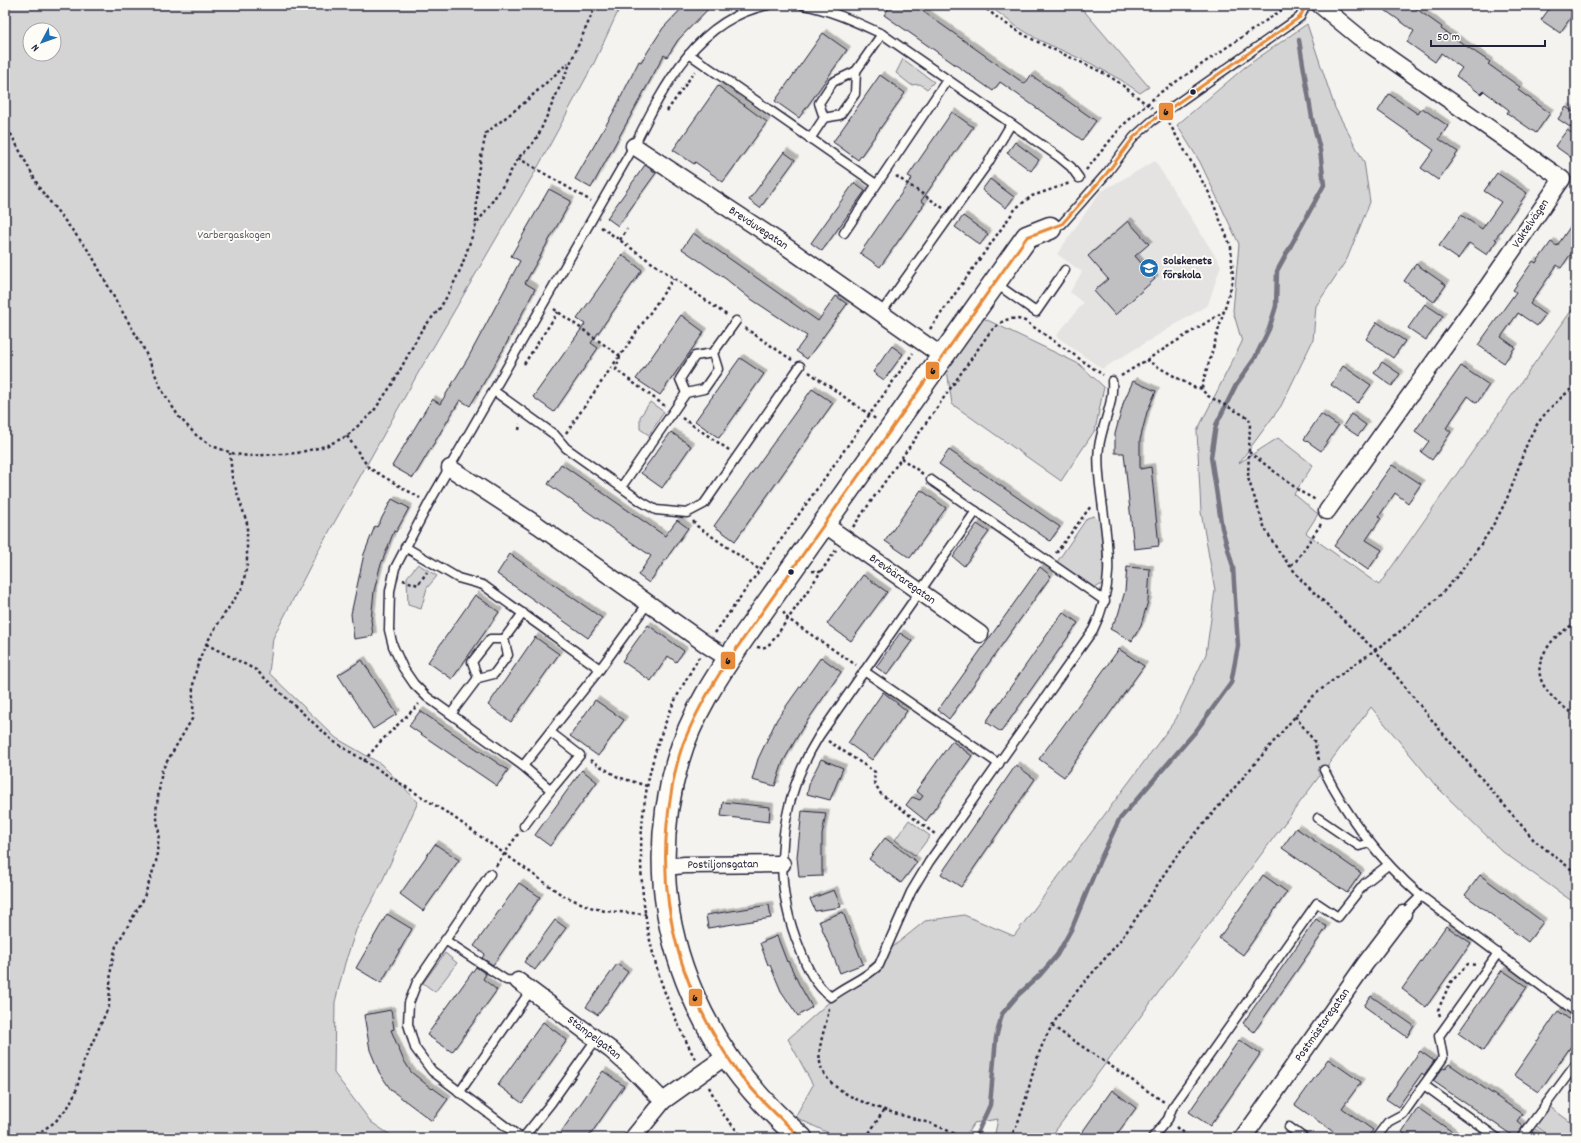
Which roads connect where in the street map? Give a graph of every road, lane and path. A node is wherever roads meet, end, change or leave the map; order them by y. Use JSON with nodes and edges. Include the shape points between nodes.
{"nodes":[{"id":1,"x":596,"y":5,"type":"edge"},
{"id":2,"x":768,"y":5,"type":"edge"},
{"id":3,"x":803,"y":5,"type":"edge"},
{"id":4,"x":982,"y":5,"type":"edge"},
{"id":5,"x":1289,"y":5,"type":"edge"},
{"id":6,"x":1306,"y":5,"type":"edge"},
{"id":7,"x":1320,"y":5,"type":"edge"},
{"id":8,"x":882,"y":34,"type":"junction"},
{"id":9,"x":689,"y":54,"type":"junction"},
{"id":10,"x":570,"y":61,"type":"junction"},
{"id":11,"x":1207,"y":61,"type":"junction"},
{"id":12,"x":701,"y":62,"type":"junction"},
{"id":13,"x":1208,"y":68,"type":"dead end"},
{"id":14,"x":856,"y":71,"type":"junction"},
{"id":15,"x":948,"y":80,"type":"junction"},
{"id":16,"x":1163,"y":91,"type":"junction"},
{"id":17,"x":1169,"y":96,"type":"dead end"},
{"id":18,"x":1146,"y":104,"type":"junction"},
{"id":19,"x":1160,"y":114,"type":"junction"},
{"id":20,"x":824,"y":118,"type":"junction"},
{"id":21,"x":647,"y":120,"type":"junction"},
{"id":22,"x":5,"y":123,"type":"edge"},
{"id":23,"x":1011,"y":124,"type":"junction"},
{"id":24,"x":810,"y":139,"type":"junction"},
{"id":25,"x":634,"y":146,"type":"junction"},
{"id":26,"x":518,"y":158,"type":"junction"},
{"id":27,"x":886,"y":169,"type":"junction"},
{"id":28,"x":1079,"y":178,"type":"junction"},
{"id":29,"x":876,"y":184,"type":"junction"},
{"id":30,"x":599,"y":205,"type":"junction"},
{"id":31,"x":952,"y":214,"type":"junction"},
{"id":32,"x":590,"y":220,"type":"junction"},
{"id":33,"x":476,"y":225,"type":"junction"},
{"id":34,"x":1050,"y":228,"type":"joint"},
{"id":35,"x":627,"y":229,"type":"dead end"},
{"id":36,"x":844,"y":233,"type":"dead end"},
{"id":37,"x":620,"y":240,"type":"junction"},
{"id":38,"x":1065,"y":270,"type":"dead end"},
{"id":39,"x":674,"y":278,"type":"junction"},
{"id":40,"x":994,"y":282,"type":"junction"},
{"id":41,"x":544,"y":302,"type":"junction"},
{"id":42,"x":1224,"y":311,"type":"junction"},
{"id":43,"x":881,"y":313,"type":"junction"},
{"id":44,"x":736,"y":321,"type":"junction"},
{"id":45,"x":927,"y":334,"type":"dead end"},
{"id":46,"x":916,"y":349,"type":"dead end"},
{"id":47,"x":713,"y":353,"type":"junction"},
{"id":48,"x":620,"y":356,"type":"junction"},
{"id":49,"x":942,"y":356,"type":"junction"},
{"id":50,"x":1146,"y":360,"type":"junction"},
{"id":51,"x":800,"y":366,"type":"junction"},
{"id":52,"x":1112,"y":381,"type":"junction"},
{"id":53,"x":1576,"y":385,"type":"edge"},
{"id":54,"x":1203,"y":389,"type":"junction"},
{"id":55,"x":494,"y":392,"type":"junction"},
{"id":56,"x":686,"y":393,"type":"junction"},
{"id":57,"x":673,"y":412,"type":"junction"},
{"id":58,"x":870,"y":415,"type":"junction"},
{"id":59,"x":890,"y":430,"type":"junction"},
{"id":60,"x":347,"y":436,"type":"junction"},
{"id":61,"x":560,"y":441,"type":"junction"},
{"id":62,"x":911,"y":446,"type":"junction"},
{"id":63,"x":230,"y":452,"type":"junction"},
{"id":64,"x":1249,"y":452,"type":"junction"},
{"id":65,"x":737,"y":456,"type":"junction"},
{"id":66,"x":901,"y":458,"type":"junction"},
{"id":67,"x":450,"y":468,"type":"junction"},
{"id":68,"x":931,"y":480,"type":"joint"},
{"id":69,"x":622,"y":486,"type":"junction"},
{"id":70,"x":1101,"y":493,"type":"junction"},
{"id":71,"x":429,"y":503,"type":"junction"},
{"id":72,"x":1328,"y":511,"type":"junction"},
{"id":73,"x":976,"y":512,"type":"junction"},
{"id":74,"x":687,"y":513,"type":"junction"},
{"id":75,"x":824,"y":524,"type":"junction"},
{"id":76,"x":844,"y":539,"type":"junction"},
{"id":77,"x":405,"y":547,"type":"junction"},
{"id":78,"x":433,"y":563,"type":"junction"},
{"id":79,"x":1049,"y":563,"type":"junction"},
{"id":80,"x":1291,"y":565,"type":"junction"},
{"id":81,"x":760,"y":570,"type":"junction"},
{"id":82,"x":393,"y":577,"type":"junction"},
{"id":83,"x":920,"y":592,"type":"junction"},
{"id":84,"x":1105,"y":601,"type":"junction"},
{"id":85,"x":648,"y":603,"type":"junction"},
{"id":86,"x":522,"y":613,"type":"junction"},
{"id":87,"x":788,"y":619,"type":"junction"},
{"id":88,"x":723,"y":622,"type":"junction"},
{"id":89,"x":1576,"y":622,"type":"edge"},
{"id":90,"x":980,"y":634,"type":"dead end"},
{"id":91,"x":712,"y":637,"type":"dead end"},
{"id":92,"x":744,"y":638,"type":"junction"},
{"id":93,"x":504,"y":639,"type":"junction"},
{"id":94,"x":206,"y":644,"type":"junction"},
{"id":95,"x":1375,"y":650,"type":"junction"},
{"id":96,"x":699,"y":657,"type":"dead end"},
{"id":97,"x":729,"y":659,"type":"junction"},
{"id":98,"x":600,"y":669,"type":"junction"},
{"id":99,"x":864,"y":671,"type":"junction"},
{"id":100,"x":478,"y":678,"type":"junction"},
{"id":101,"x":427,"y":697,"type":"junction"},
{"id":102,"x":451,"y":714,"type":"junction"},
{"id":103,"x":1295,"y":716,"type":"junction"},
{"id":104,"x":1576,"y":716,"type":"edge"},
{"id":105,"x":550,"y":732,"type":"junction"},
{"id":106,"x":819,"y":736,"type":"junction"},
{"id":107,"x":580,"y":755,"type":"junction"},
{"id":108,"x":364,"y":761,"type":"junction"},
{"id":109,"x":999,"y":764,"type":"junction"},
{"id":110,"x":523,"y":766,"type":"junction"},
{"id":111,"x":1324,"y":770,"type":"joint"},
{"id":112,"x":551,"y":790,"type":"junction"},
{"id":113,"x":1318,"y":818,"type":"dead end"},
{"id":114,"x":524,"y":826,"type":"joint"},
{"id":115,"x":944,"y":841,"type":"junction"},
{"id":116,"x":1370,"y":843,"type":"junction"},
{"id":117,"x":505,"y":853,"type":"junction"},
{"id":118,"x":782,"y":864,"type":"junction"},
{"id":119,"x":1388,"y":865,"type":"junction"},
{"id":120,"x":665,"y":867,"type":"junction"},
{"id":121,"x":1576,"y":873,"type":"edge"},
{"id":122,"x":490,"y":874,"type":"joint"},
{"id":123,"x":1421,"y":896,"type":"junction"},
{"id":124,"x":646,"y":914,"type":"dead end"},
{"id":125,"x":1403,"y":914,"type":"joint"},
{"id":126,"x":445,"y":940,"type":"junction"},
{"id":127,"x":1498,"y":953,"type":"junction"},
{"id":128,"x":1488,"y":967,"type":"junction"},
{"id":129,"x":518,"y":981,"type":"joint"},
{"id":130,"x":531,"y":990,"type":"junction"},
{"id":131,"x":831,"y":997,"type":"junction"},
{"id":132,"x":1576,"y":1012,"type":"edge"},
{"id":133,"x":1052,"y":1026,"type":"junction"},
{"id":134,"x":1445,"y":1027,"type":"junction"},
{"id":135,"x":596,"y":1038,"type":"junction"},
{"id":136,"x":726,"y":1056,"type":"junction"},
{"id":137,"x":1576,"y":1064,"type":"edge"},
{"id":138,"x":1424,"y":1085,"type":"junction"},
{"id":139,"x":709,"y":1086,"type":"dead end"},
{"id":140,"x":459,"y":1092,"type":"junction"},
{"id":141,"x":664,"y":1101,"type":"junction"},
{"id":142,"x":1172,"y":1108,"type":"junction"},
{"id":143,"x":884,"y":1110,"type":"junction"},
{"id":144,"x":1168,"y":1119,"type":"junction"},
{"id":145,"x":1289,"y":1127,"type":"dead end"},
{"id":146,"x":31,"y":1138,"type":"edge"},
{"id":147,"x":522,"y":1138,"type":"edge"},
{"id":148,"x":633,"y":1138,"type":"edge"},
{"id":149,"x":743,"y":1138,"type":"edge"},
{"id":150,"x":801,"y":1138,"type":"edge"},
{"id":151,"x":866,"y":1138,"type":"edge"},
{"id":152,"x":962,"y":1138,"type":"edge"},
{"id":153,"x":1010,"y":1138,"type":"edge"},
{"id":154,"x":1152,"y":1138,"type":"edge"},
{"id":155,"x":1189,"y":1138,"type":"edge"},
{"id":156,"x":1243,"y":1138,"type":"edge"},
{"id":157,"x":1304,"y":1138,"type":"edge"},
{"id":158,"x":1376,"y":1138,"type":"edge"},
{"id":159,"x":1497,"y":1138,"type":"edge"},
{"id":160,"x":1521,"y":1138,"type":"edge"}],
"edges":[{"from":1,"to":10,"type":"path"},
{"from":2,"to":9,"type":"lane","via":[[732,18],[707,34]]},
{"from":3,"to":8,"type":"lane","via":[[850,19]]},
{"from":4,"to":18,"type":"path","via":[[1022,34],[1106,74]]},
{"from":5,"to":11,"type":"path"},
{"from":6,"to":19,"type":"lane","via":[[1300,17]]},
{"from":7,"to":72,"type":"street","name":"Vaktelvägen","via":[[1359,37],[1562,179]]},
{"from":8,"to":14,"type":"lane"},
{"from":8,"to":15,"type":"lane"},
{"from":9,"to":12,"type":"lane"},
{"from":9,"to":21,"type":"lane","via":[[660,95]]},
{"from":10,"to":26,"type":"path","via":[[538,136]]},
{"from":10,"to":33,"type":"path","via":[[486,133],[478,172]]},
{"from":11,"to":13,"type":"path"},
{"from":11,"to":16,"type":"path"},
{"from":12,"to":21,"type":"path","via":[[659,122]]},
{"from":12,"to":24,"type":"lane"},
{"from":14,"to":20,"type":"lane","via":[[855,94],[840,115]]},
{"from":14,"to":20,"type":"lane","via":[[833,82],[819,103]]},
{"from":15,"to":23,"type":"lane"},
{"from":15,"to":27,"type":"lane"},
{"from":16,"to":17,"type":"path"},
{"from":16,"to":18,"type":"path"},
{"from":18,"to":19,"type":"path"},
{"from":18,"to":28,"type":"path","via":[[1122,126]]},
{"from":19,"to":34,"type":"lane","via":[[1134,137],[1107,173],[1062,224]]},
{"from":19,"to":42,"type":"path","via":[[1167,120],[1209,193],[1231,247],[1233,280]]},
{"from":20,"to":24,"type":"lane"},
{"from":21,"to":25,"type":"lane"},
{"from":22,"to":63,"type":"path","via":[[40,189],[91,254],[142,345],[163,392],[179,417],[189,429],[212,446]]},
{"from":23,"to":28,"type":"lane","via":[[1059,157]]},
{"from":23,"to":31,"type":"lane","via":[[988,163]]},
{"from":24,"to":29,"type":"lane"},
{"from":25,"to":30,"type":"lane"},
{"from":25,"to":43,"type":"street","name":"Brevduvegatan"},
{"from":26,"to":30,"type":"path"},
{"from":26,"to":33,"type":"path"},
{"from":27,"to":29,"type":"lane"},
{"from":27,"to":31,"type":"path"},
{"from":28,"to":45,"type":"path","via":[[1065,186],[1032,196],[1016,208]]},
{"from":29,"to":36,"type":"lane","via":[[874,192]]},
{"from":30,"to":32,"type":"lane"},
{"from":31,"to":43,"type":"lane"},
{"from":32,"to":37,"type":"path"},
{"from":32,"to":41,"type":"lane"},
{"from":33,"to":60,"type":"path","via":[[461,268],[443,303],[421,332],[379,405]]},
{"from":34,"to":40,"type":"street","via":[[1027,237]]},
{"from":35,"to":37,"type":"path"},
{"from":37,"to":39,"type":"path"},
{"from":38,"to":40,"type":"lane","via":[[1036,312]]},
{"from":39,"to":44,"type":"path"},
{"from":39,"to":48,"type":"path"},
{"from":40,"to":49,"type":"street"},
{"from":41,"to":48,"type":"path"},
{"from":41,"to":55,"type":"lane"},
{"from":42,"to":50,"type":"path"},
{"from":42,"to":54,"type":"path","via":[[1203,381]]},
{"from":43,"to":49,"type":"street","name":"Brevduvegatan"},
{"from":44,"to":47,"type":"lane"},
{"from":44,"to":51,"type":"path"},
{"from":46,"to":58,"type":"path"},
{"from":47,"to":56,"type":"lane","via":[[718,369],[704,388]]},
{"from":47,"to":56,"type":"lane","via":[[695,356],[680,379]]},
{"from":48,"to":57,"type":"path","via":[[616,370]]},
{"from":48,"to":61,"type":"path"},
{"from":49,"to":59,"type":"street"},
{"from":50,"to":52,"type":"path"},
{"from":50,"to":54,"type":"path","via":[[1193,387]]},
{"from":51,"to":58,"type":"path"},
{"from":51,"to":65,"type":"lane"},
{"from":52,"to":62,"type":"path","via":[[1025,321],[1017,318],[1006,320],[990,332]]},
{"from":52,"to":70,"type":"lane","via":[[1113,395],[1099,447]]},
{"from":53,"to":95,"type":"path","via":[[1536,426],[1499,514],[1465,567],[1438,598],[1410,624]]},
{"from":54,"to":64,"type":"path","via":[[1208,396],[1249,418]]},
{"from":55,"to":61,"type":"lane"},
{"from":55,"to":67,"type":"lane"},
{"from":56,"to":57,"type":"lane"},
{"from":57,"to":65,"type":"path"},
{"from":57,"to":69,"type":"lane"},
{"from":58,"to":59,"type":"path"},
{"from":58,"to":81,"type":"path"},
{"from":59,"to":62,"type":"path"},
{"from":59,"to":75,"type":"street"},
{"from":60,"to":63,"type":"path","via":[[326,446],[297,453],[261,457]]},
{"from":60,"to":71,"type":"path","via":[[368,468]]},
{"from":61,"to":69,"type":"lane","via":[[566,448]]},
{"from":62,"to":66,"type":"path"},
{"from":63,"to":94,"type":"path","via":[[232,477],[247,523],[245,578],[242,588]]},
{"from":64,"to":72,"type":"path","via":[[1301,492],[1324,505]]},
{"from":64,"to":80,"type":"path","via":[[1248,478],[1265,529],[1279,552]]},
{"from":65,"to":74,"type":"lane","via":[[704,504]]},
{"from":66,"to":68,"type":"path"},
{"from":66,"to":76,"type":"path"},
{"from":67,"to":71,"type":"lane"},
{"from":67,"to":85,"type":"street","via":[[540,526]]},
{"from":68,"to":73,"type":"lane"},
{"from":69,"to":74,"type":"lane","via":[[656,510]]},
{"from":70,"to":79,"type":"path"},
{"from":70,"to":84,"type":"lane","via":[[1110,563]]},
{"from":71,"to":77,"type":"lane"},
{"from":72,"to":80,"type":"path"},
{"from":73,"to":79,"type":"lane"},
{"from":73,"to":83,"type":"lane"},
{"from":74,"to":81,"type":"path","via":[[697,526]]},
{"from":75,"to":76,"type":"street","name":"Brevbäraregatan"},
{"from":75,"to":92,"type":"street"},
{"from":76,"to":83,"type":"street","name":"Brevbäraregatan"},
{"from":76,"to":87,"type":"path"},
{"from":77,"to":78,"type":"lane"},
{"from":77,"to":82,"type":"lane"},
{"from":78,"to":82,"type":"path","via":[[418,585]]},
{"from":78,"to":86,"type":"lane","via":[[458,578],[483,585]]},
{"from":79,"to":84,"type":"lane"},
{"from":80,"to":95,"type":"path","via":[[1302,582]]},
{"from":81,"to":88,"type":"path"},
{"from":82,"to":101,"type":"lane","via":[[389,612],[389,630],[393,646],[402,668]]},
{"from":83,"to":90,"type":"street","name":"Brevbäraregatan"},
{"from":83,"to":99,"type":"lane"},
{"from":84,"to":109,"type":"lane","via":[[1093,630]]},
{"from":85,"to":97,"type":"street"},
{"from":85,"to":98,"type":"lane"},
{"from":86,"to":93,"type":"lane"},
{"from":86,"to":98,"type":"lane"},
{"from":87,"to":92,"type":"path","via":[[767,647],[757,647]]},
{"from":87,"to":99,"type":"path"},
{"from":88,"to":91,"type":"path"},
{"from":88,"to":92,"type":"path"},
{"from":89,"to":104,"type":"path","via":[[1550,642],[1538,672],[1545,688],[1555,701]]},
{"from":92,"to":97,"type":"street"},
{"from":93,"to":100,"type":"lane","via":[[508,655],[494,674]]},
{"from":93,"to":100,"type":"lane","via":[[490,639],[472,662]]},
{"from":94,"to":108,"type":"path","via":[[256,670],[322,732]]},
{"from":94,"to":146,"type":"path","via":[[193,680],[192,719],[162,770],[156,811],[159,834],[156,862],[143,900],[116,946],[111,967],[109,1006],[84,1061],[76,1092],[68,1107],[55,1122]]},
{"from":95,"to":103,"type":"path","via":[[1324,687]]},
{"from":95,"to":121,"type":"path","via":[[1534,840]]},
{"from":96,"to":107,"type":"path","via":[[667,718],[647,786],[618,777]]},
{"from":97,"to":120,"type":"street","via":[[699,708],[678,760],[668,812]]},
{"from":98,"to":105,"type":"lane"},
{"from":99,"to":106,"type":"lane"},
{"from":99,"to":109,"type":"lane"},
{"from":100,"to":102,"type":"lane"},
{"from":101,"to":102,"type":"lane"},
{"from":101,"to":108,"type":"path"},
{"from":102,"to":110,"type":"lane"},
{"from":103,"to":111,"type":"path","via":[[1314,741]]},
{"from":103,"to":133,"type":"path","via":[[1178,854],[1125,933]]},
{"from":105,"to":107,"type":"lane"},
{"from":105,"to":110,"type":"lane"},
{"from":106,"to":115,"type":"path","via":[[875,772],[874,782],[881,794]]},
{"from":106,"to":118,"type":"lane","via":[[802,767],[789,804],[782,844]]},
{"from":107,"to":112,"type":"lane"},
{"from":108,"to":117,"type":"path","via":[[449,814]]},
{"from":109,"to":115,"type":"lane"},
{"from":110,"to":112,"type":"lane"},
{"from":111,"to":116,"type":"lane","via":[[1351,818]]},
{"from":112,"to":114,"type":"lane"},
{"from":113,"to":116,"type":"lane","via":[[1359,846]]},
{"from":114,"to":117,"type":"path"},
{"from":115,"to":131,"type":"lane","via":[[911,892],[879,965]]},
{"from":116,"to":119,"type":"lane"},
{"from":117,"to":122,"type":"path"},
{"from":117,"to":124,"type":"path","via":[[575,901],[606,911]]},
{"from":118,"to":120,"type":"street","name":"Postiljonsgatan"},
{"from":118,"to":131,"type":"lane","via":[[786,904],[796,941],[812,975],[821,989]]},
{"from":119,"to":123,"type":"lane"},
{"from":119,"to":142,"type":"lane","via":[[1365,883],[1338,917],[1317,904]]},
{"from":120,"to":136,"type":"street","via":[[670,918],[688,988]]},
{"from":122,"to":126,"type":"lane"},
{"from":123,"to":125,"type":"lane"},
{"from":123,"to":127,"type":"lane"},
{"from":125,"to":156,"type":"street","name":"Postmästaregatan"},
{"from":126,"to":129,"type":"lane","via":[[506,980]]},
{"from":126,"to":140,"type":"lane","via":[[417,982],[409,1003],[408,1024],[410,1037],[420,1058],[432,1072]]},
{"from":127,"to":128,"type":"lane"},
{"from":127,"to":132,"type":"lane"},
{"from":128,"to":134,"type":"lane"},
{"from":128,"to":134,"type":"path","via":[[1468,964],[1450,983],[1438,1010]]},
{"from":129,"to":130,"type":"street","name":"Stämpelgatan"},
{"from":130,"to":135,"type":"street","name":"Stämpelgatan"},
{"from":130,"to":140,"type":"lane"},
{"from":131,"to":143,"type":"path","via":[[820,1054],[824,1072],[838,1089]]},
{"from":133,"to":142,"type":"path"},
{"from":133,"to":153,"type":"path","via":[[1040,1049]]},
{"from":134,"to":138,"type":"lane","via":[[1439,1036],[1443,1058]]},
{"from":135,"to":141,"type":"street","name":"Stämpelgatan"},
{"from":135,"to":147,"type":"lane","via":[[551,1103]]},
{"from":136,"to":141,"type":"street"},
{"from":136,"to":150,"type":"street","via":[[760,1099]]},
{"from":137,"to":160,"type":"lane"},
{"from":138,"to":158,"type":"lane","via":[[1403,1114],[1388,1122]]},
{"from":138,"to":159,"type":"lane"},
{"from":139,"to":149,"type":"path","via":[[722,1112]]},
{"from":140,"to":147,"type":"lane"},
{"from":141,"to":148,"type":"street"},
{"from":142,"to":144,"type":"lane"},
{"from":143,"to":151,"type":"path"},
{"from":143,"to":152,"type":"path","via":[[934,1125]]},
{"from":144,"to":154,"type":"lane"},
{"from":144,"to":155,"type":"path"},
{"from":145,"to":157,"type":"lane"}]}
